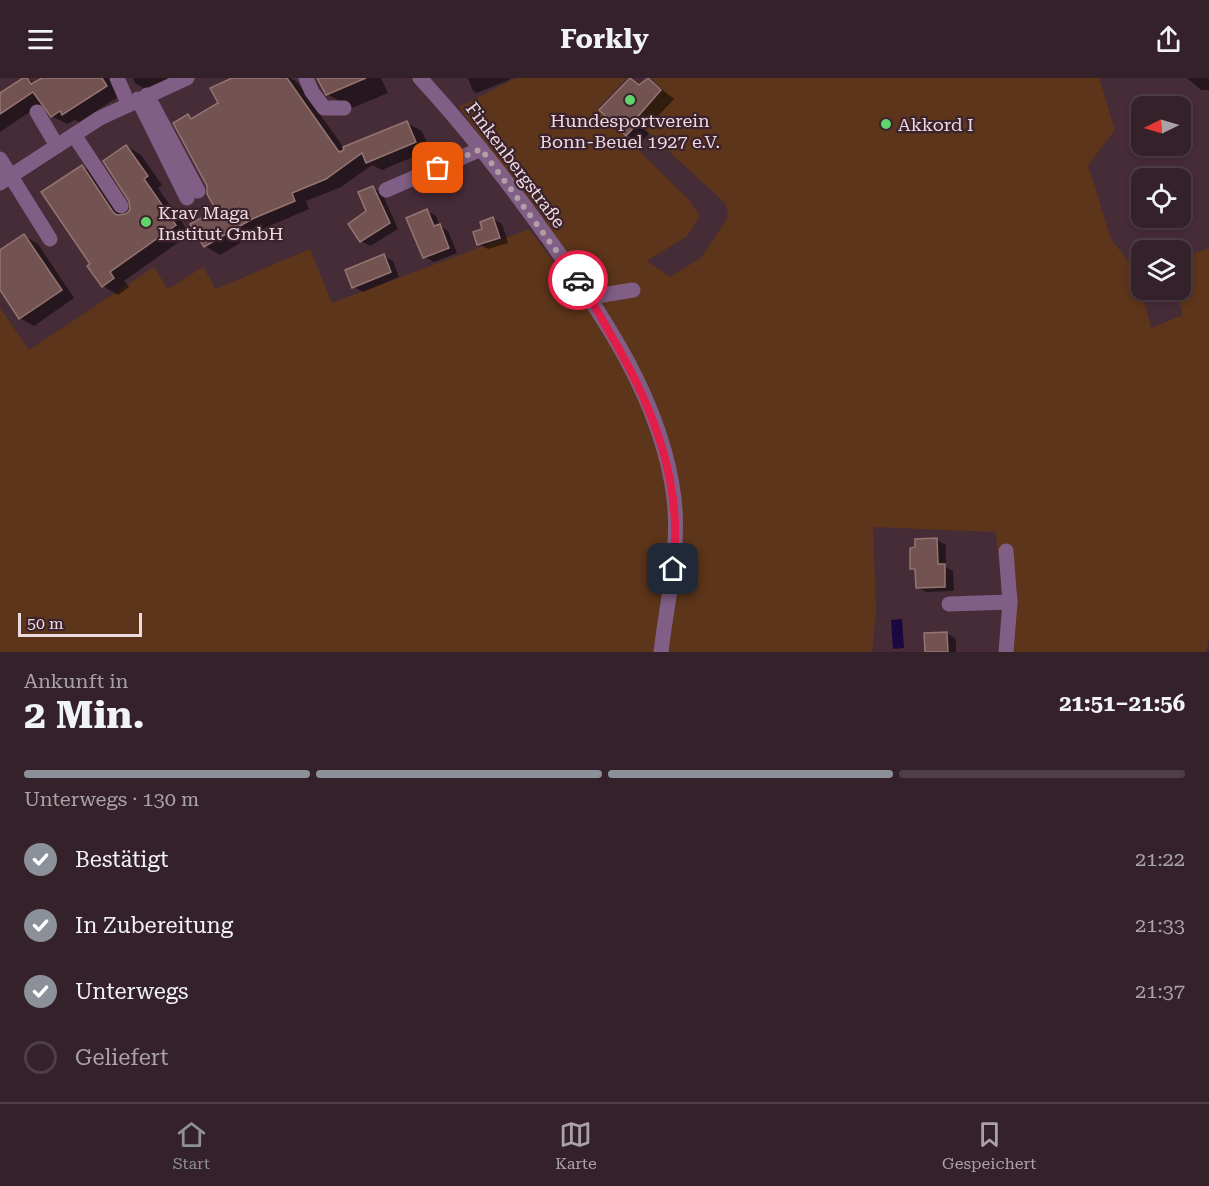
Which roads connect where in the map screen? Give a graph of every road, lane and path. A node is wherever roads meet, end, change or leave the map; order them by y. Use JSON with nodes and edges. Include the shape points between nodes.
{"nodes":[{"id":1,"x":117,"y":78,"type":"edge"},
{"id":2,"x":187,"y":78,"type":"edge"},
{"id":3,"x":306,"y":78,"type":"edge"},
{"id":4,"x":420,"y":78,"type":"edge"},
{"id":5,"x":138,"y":99,"type":"junction"},
{"id":6,"x":344,"y":108,"type":"dead end"},
{"id":7,"x":37,"y":112,"type":"dead end"},
{"id":8,"x":74,"y":135,"type":"junction"},
{"id":9,"x":57,"y":146,"type":"junction"},
{"id":10,"x":481,"y":149,"type":"junction"},
{"id":11,"x":0,"y":159,"type":"edge"},
{"id":12,"x":5,"y":180,"type":"edge"},
{"id":13,"x":386,"y":190,"type":"dead end"},
{"id":14,"x":193,"y":194,"type":"dead end"},
{"id":15,"x":121,"y":207,"type":"dead end"},
{"id":16,"x":50,"y":239,"type":"dead end"},
{"id":17,"x":633,"y":290,"type":"dead end"},
{"id":18,"x":590,"y":297,"type":"junction"},
{"id":19,"x":1006,"y":551,"type":"dead end"},
{"id":20,"x":1010,"y":602,"type":"junction"},
{"id":21,"x":949,"y":604,"type":"dead end"},
{"id":22,"x":661,"y":652,"type":"edge"},
{"id":23,"x":1006,"y":652,"type":"edge"}],
"edges":[{"from":1,"to":5,"type":"street"},
{"from":2,"to":5,"type":"street"},
{"from":3,"to":6,"type":"street","via":[[324,108]]},
{"from":4,"to":10,"type":"street","name":"Finkenbergstraße"},
{"from":5,"to":8,"type":"street"},
{"from":5,"to":14,"type":"street"},
{"from":7,"to":9,"type":"street"},
{"from":8,"to":9,"type":"street"},
{"from":8,"to":15,"type":"street"},
{"from":9,"to":12,"type":"street"},
{"from":10,"to":13,"type":"street"},
{"from":10,"to":18,"type":"street","name":"Finkenbergstraße"},
{"from":11,"to":12,"type":"street"},
{"from":12,"to":16,"type":"street"},
{"from":17,"to":18,"type":"street"},
{"from":18,"to":22,"type":"street","name":"Finkenbergstraße","via":[[648,403],[663,445],[674,498],[676,546]]},
{"from":19,"to":20,"type":"street"},
{"from":20,"to":21,"type":"street"},
{"from":20,"to":23,"type":"street"}]}
